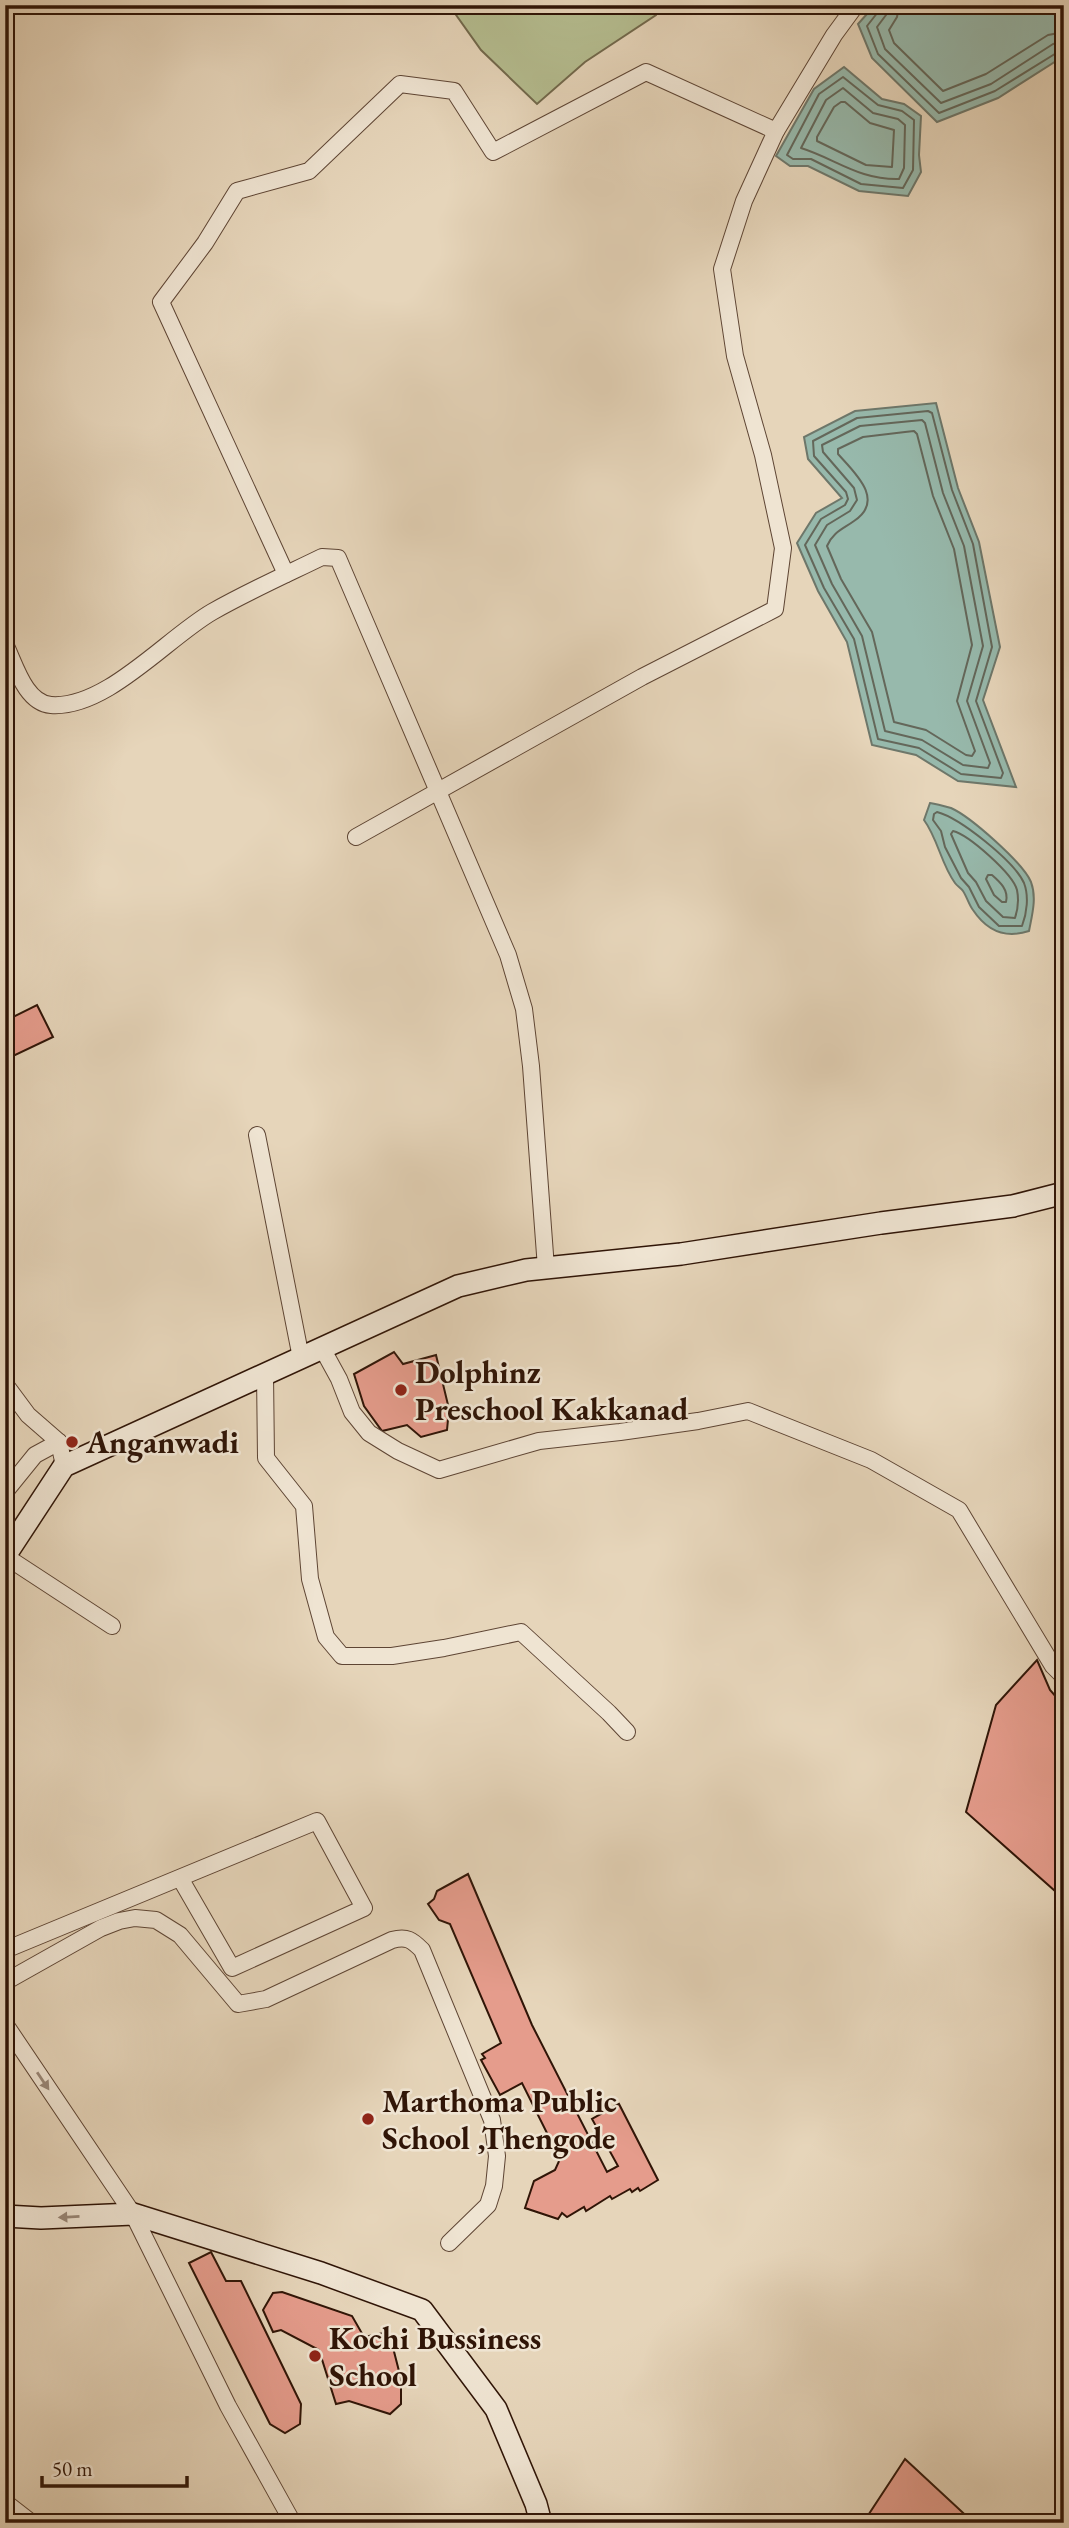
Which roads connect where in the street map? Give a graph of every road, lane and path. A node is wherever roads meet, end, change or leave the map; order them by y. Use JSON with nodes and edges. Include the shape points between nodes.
{"nodes":[{"id":1,"x":856,"y":5,"type":"edge"},
{"id":2,"x":776,"y":131,"type":"junction"},
{"id":3,"x":286,"y":574,"type":"junction"},
{"id":4,"x":5,"y":643,"type":"edge"},
{"id":5,"x":439,"y":789,"type":"junction"},
{"id":6,"x":356,"y":838,"type":"dead end"},
{"id":7,"x":257,"y":1135,"type":"dead end"},
{"id":8,"x":1064,"y":1194,"type":"edge"},
{"id":9,"x":546,"y":1268,"type":"junction"},
{"id":10,"x":322,"y":1348,"type":"junction"},
{"id":11,"x":300,"y":1358,"type":"junction"},
{"id":12,"x":265,"y":1374,"type":"junction"},
{"id":13,"x":5,"y":1384,"type":"edge"},
{"id":14,"x":58,"y":1442,"type":"junction"},
{"id":15,"x":64,"y":1466,"type":"junction"},
{"id":16,"x":5,"y":1492,"type":"edge"},
{"id":17,"x":5,"y":1556,"type":"edge"},
{"id":18,"x":112,"y":1626,"type":"dead end"},
{"id":19,"x":1064,"y":1677,"type":"edge"},
{"id":20,"x":627,"y":1732,"type":"dead end"},
{"id":21,"x":180,"y":1878,"type":"junction"},
{"id":22,"x":5,"y":1950,"type":"edge"},
{"id":23,"x":5,"y":1982,"type":"edge"},
{"id":24,"x":5,"y":2024,"type":"edge"},
{"id":25,"x":133,"y":2214,"type":"junction"},
{"id":26,"x":5,"y":2216,"type":"edge"},
{"id":27,"x":449,"y":2243,"type":"dead end"},
{"id":28,"x":5,"y":2502,"type":"edge"},
{"id":29,"x":32,"y":2523,"type":"edge"},
{"id":30,"x":293,"y":2523,"type":"edge"},
{"id":31,"x":541,"y":2523,"type":"edge"}],
"edges":[{"from":1,"to":2,"type":"street"},
{"from":2,"to":3,"type":"street","via":[[646,72],[493,152],[454,91],[400,84],[309,171],[237,191],[161,302]]},
{"from":2,"to":5,"type":"street","via":[[744,201],[722,269],[736,356],[783,548],[775,609]]},
{"from":3,"to":4,"type":"street","via":[[209,614],[153,658],[80,701],[50,705],[29,694]]},
{"from":3,"to":5,"type":"street","via":[[322,557],[338,558]]},
{"from":5,"to":6,"type":"street"},
{"from":5,"to":9,"type":"street","via":[[508,955],[524,1009]]},
{"from":7,"to":11,"type":"street"},
{"from":8,"to":9,"type":"main road","via":[[1013,1206],[681,1254]]},
{"from":9,"to":10,"type":"main road","via":[[458,1286]]},
{"from":10,"to":11,"type":"main road"},
{"from":10,"to":19,"type":"street","via":[[352,1412],[369,1433],[439,1470],[539,1441],[748,1411],[871,1460],[959,1510]]},
{"from":11,"to":12,"type":"main road"},
{"from":12,"to":15,"type":"main road"},
{"from":12,"to":20,"type":"street","via":[[266,1458],[304,1506],[310,1579],[326,1637],[342,1656],[392,1656],[521,1632]]},
{"from":13,"to":14,"type":"street"},
{"from":14,"to":15,"type":"street"},
{"from":14,"to":16,"type":"street","via":[[35,1455]]},
{"from":15,"to":17,"type":"main road"},
{"from":17,"to":18,"type":"street"},
{"from":21,"to":21,"type":"street","via":[[317,1821],[364,1908],[232,1968]]},
{"from":21,"to":22,"type":"street"},
{"from":23,"to":27,"type":"street","via":[[101,1928],[135,1918],[156,1920],[180,1935],[238,2004],[266,1999],[392,1940],[411,1940],[422,1950],[492,2120],[497,2156],[488,2206]]},
{"from":24,"to":25,"type":"street","one_way":true},
{"from":25,"to":26,"type":"main road","one_way":true},
{"from":25,"to":30,"type":"street","via":[[228,2406]]},
{"from":25,"to":31,"type":"main road","via":[[422,2309],[496,2409]]},
{"from":28,"to":29,"type":"street"}]}
